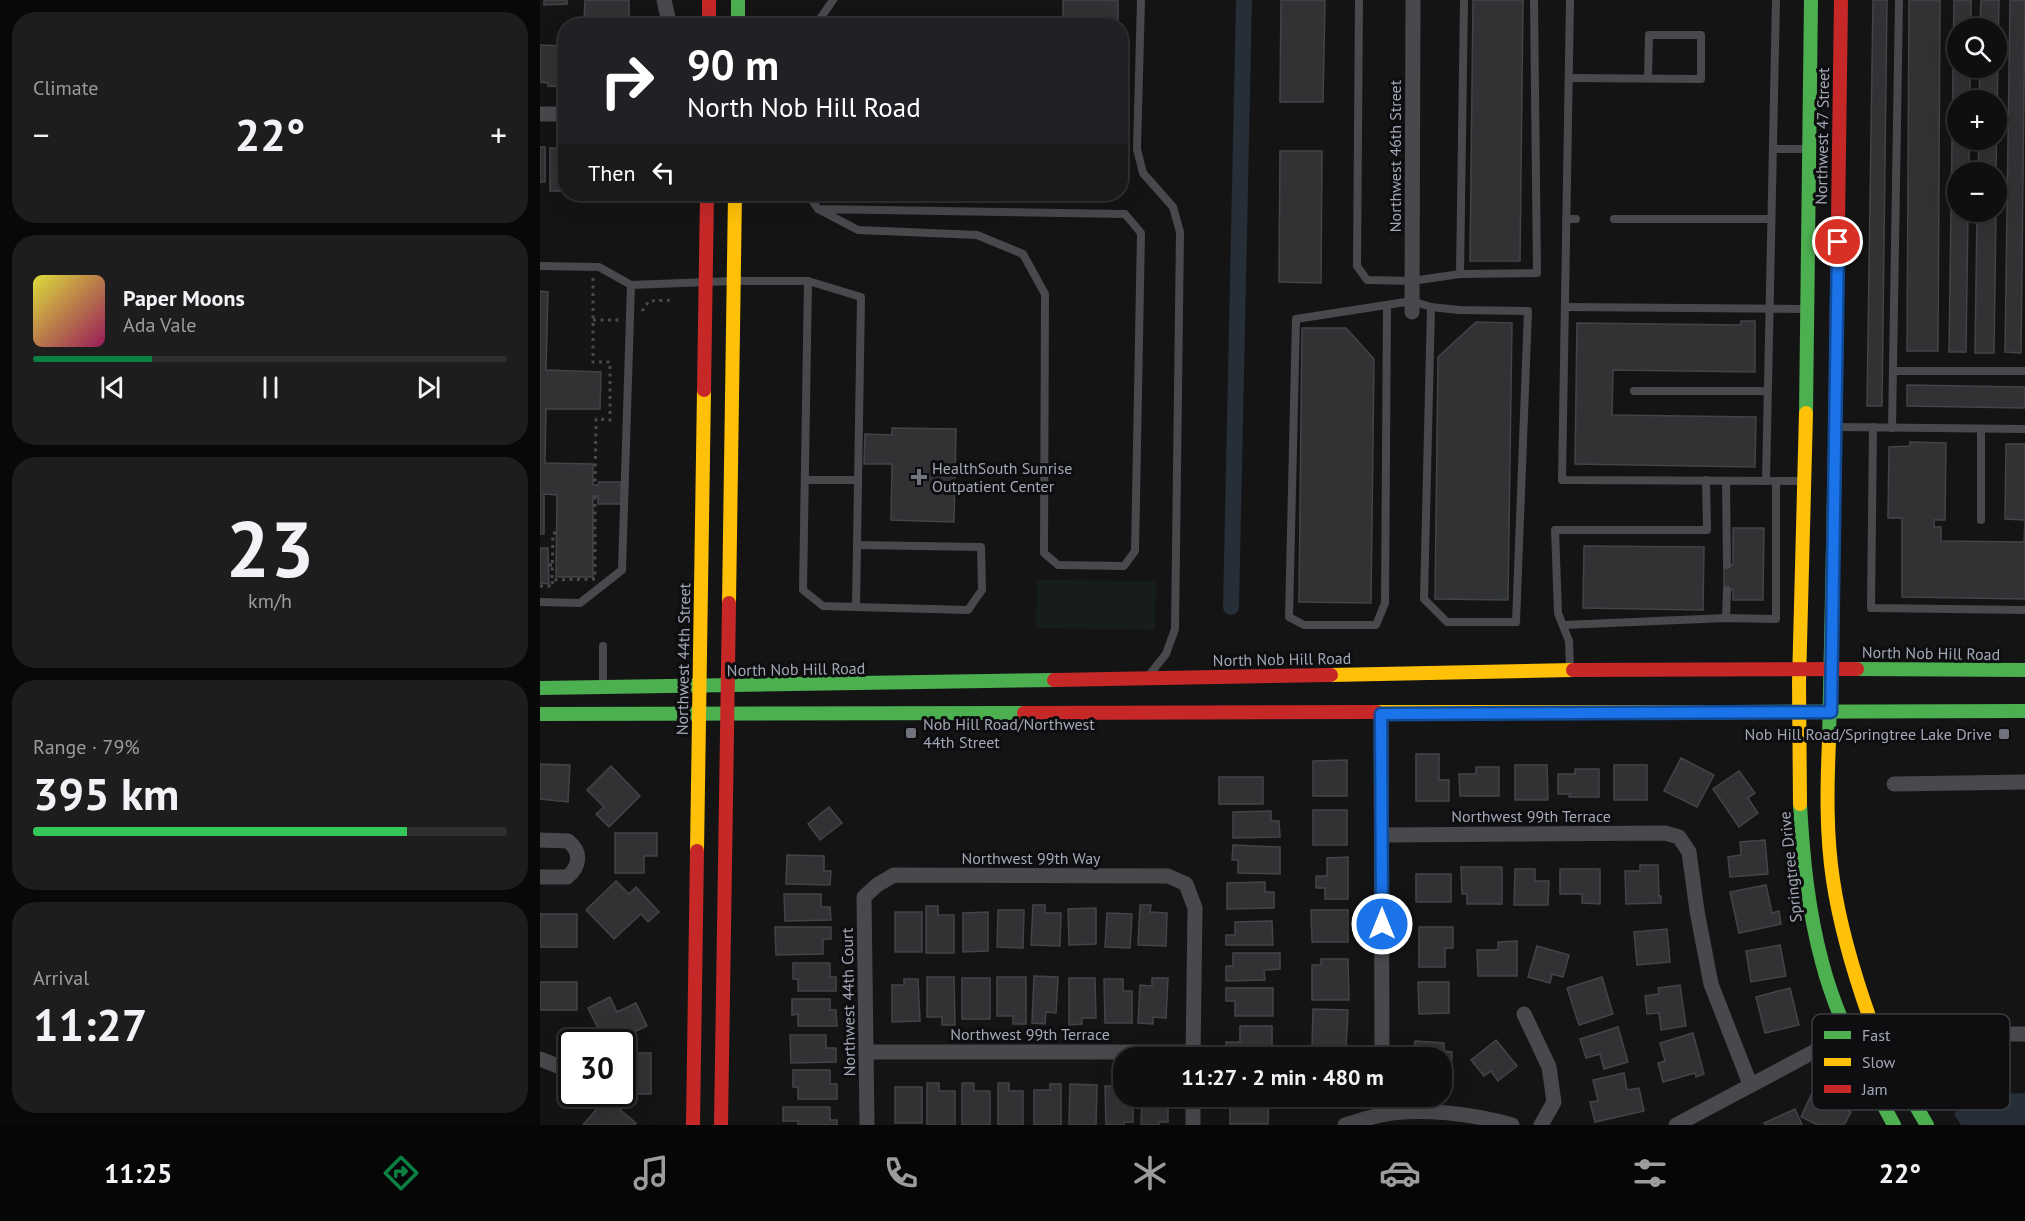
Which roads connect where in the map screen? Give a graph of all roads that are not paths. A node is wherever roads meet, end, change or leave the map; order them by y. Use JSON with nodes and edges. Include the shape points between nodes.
{"nodes":[{"id":1,"x":664,"y":0,"type":"edge"},
{"id":2,"x":709,"y":0,"type":"edge"},
{"id":3,"x":738,"y":0,"type":"edge"},
{"id":4,"x":832,"y":0,"type":"edge"},
{"id":5,"x":1141,"y":0,"type":"edge"},
{"id":6,"x":1359,"y":0,"type":"edge"},
{"id":7,"x":1413,"y":0,"type":"edge"},
{"id":8,"x":1464,"y":0,"type":"edge"},
{"id":9,"x":1534,"y":0,"type":"edge"},
{"id":10,"x":1570,"y":0,"type":"edge"},
{"id":11,"x":1776,"y":0,"type":"edge"},
{"id":12,"x":1811,"y":0,"type":"edge"},
{"id":13,"x":1841,"y":0,"type":"edge"},
{"id":14,"x":1899,"y":0,"type":"edge"},
{"id":15,"x":668,"y":18,"type":"edge"},
{"id":16,"x":709,"y":18,"type":"edge"},
{"id":17,"x":738,"y":18,"type":"edge"},
{"id":18,"x":820,"y":18,"type":"edge"},
{"id":19,"x":1569,"y":78,"type":"junction"},
{"id":20,"x":1648,"y":78,"type":"junction"},
{"id":21,"x":540,"y":114,"type":"edge"},
{"id":22,"x":558,"y":114,"type":"edge"},
{"id":23,"x":1773,"y":149,"type":"junction"},
{"id":24,"x":1824,"y":150,"type":"junction"},
{"id":25,"x":707,"y":201,"type":"edge"},
{"id":26,"x":735,"y":201,"type":"edge"},
{"id":27,"x":813,"y":201,"type":"edge"},
{"id":28,"x":818,"y":209,"type":"junction"},
{"id":29,"x":1566,"y":219,"type":"junction"},
{"id":30,"x":1576,"y":219,"type":"dead end"},
{"id":31,"x":1614,"y":219,"type":"dead end"},
{"id":32,"x":1771,"y":219,"type":"junction"},
{"id":33,"x":540,"y":266,"type":"edge"},
{"id":34,"x":1460,"y":274,"type":"junction"},
{"id":35,"x":733,"y":281,"type":"junction"},
{"id":36,"x":808,"y":281,"type":"junction"},
{"id":37,"x":1412,"y":281,"type":"junction"},
{"id":38,"x":706,"y":282,"type":"junction"},
{"id":39,"x":631,"y":285,"type":"junction"},
{"id":40,"x":1388,"y":305,"type":"junction"},
{"id":41,"x":1412,"y":306,"type":"junction"},
{"id":42,"x":1565,"y":306,"type":"junction"},
{"id":43,"x":1431,"y":307,"type":"junction"},
{"id":44,"x":1769,"y":309,"type":"junction"},
{"id":45,"x":1807,"y":309,"type":"junction"},
{"id":46,"x":1893,"y":371,"type":"junction"},
{"id":47,"x":2025,"y":371,"type":"edge"},
{"id":48,"x":1634,"y":391,"type":"dead end"},
{"id":49,"x":1767,"y":391,"type":"junction"},
{"id":50,"x":1835,"y":427,"type":"junction"},
{"id":51,"x":1873,"y":427,"type":"junction"},
{"id":52,"x":1892,"y":428,"type":"junction"},
{"id":53,"x":1981,"y":429,"type":"junction"},
{"id":54,"x":2025,"y":429,"type":"edge"},
{"id":55,"x":1820,"y":460,"type":"junction"},
{"id":56,"x":805,"y":480,"type":"junction"},
{"id":57,"x":858,"y":480,"type":"junction"},
{"id":58,"x":1706,"y":480,"type":"junction"},
{"id":59,"x":1726,"y":481,"type":"junction"},
{"id":60,"x":1766,"y":481,"type":"junction"},
{"id":61,"x":1776,"y":481,"type":"junction"},
{"id":62,"x":1804,"y":481,"type":"junction"},
{"id":63,"x":1981,"y":520,"type":"dead end"},
{"id":64,"x":857,"y":545,"type":"junction"},
{"id":65,"x":1727,"y":565,"type":"dead end"},
{"id":66,"x":1727,"y":590,"type":"dead end"},
{"id":67,"x":540,"y":602,"type":"edge"},
{"id":68,"x":856,"y":607,"type":"junction"},
{"id":69,"x":2025,"y":610,"type":"edge"},
{"id":70,"x":1726,"y":618,"type":"junction"},
{"id":71,"x":1563,"y":625,"type":"junction"},
{"id":72,"x":603,"y":645,"type":"dead end"},
{"id":73,"x":1798,"y":668,"type":"junction"},
{"id":74,"x":1832,"y":669,"type":"junction"},
{"id":75,"x":1570,"y":670,"type":"junction"},
{"id":76,"x":2025,"y":670,"type":"edge"},
{"id":77,"x":1147,"y":678,"type":"junction"},
{"id":78,"x":727,"y":686,"type":"junction"},
{"id":79,"x":603,"y":687,"type":"junction"},
{"id":80,"x":699,"y":687,"type":"junction"},
{"id":81,"x":540,"y":688,"type":"edge"},
{"id":82,"x":1798,"y":711,"type":"junction"},
{"id":83,"x":2025,"y":711,"type":"edge"},
{"id":84,"x":1831,"y":712,"type":"junction"},
{"id":85,"x":540,"y":714,"type":"edge"},
{"id":86,"x":699,"y":714,"type":"junction"},
{"id":87,"x":726,"y":714,"type":"junction"},
{"id":88,"x":1381,"y":714,"type":"junction"},
{"id":89,"x":2025,"y":782,"type":"edge"},
{"id":90,"x":1894,"y":784,"type":"dead end"},
{"id":91,"x":1383,"y":835,"type":"junction"},
{"id":92,"x":540,"y":840,"type":"edge"},
{"id":93,"x":540,"y":877,"type":"edge"},
{"id":94,"x":876,"y":885,"type":"joint"},
{"id":95,"x":1524,"y":1014,"type":"dead end"},
{"id":96,"x":1840,"y":1014,"type":"edge"},
{"id":97,"x":1869,"y":1014,"type":"edge"},
{"id":98,"x":1193,"y":1047,"type":"edge"},
{"id":99,"x":1382,"y":1047,"type":"edge"},
{"id":100,"x":866,"y":1052,"type":"junction"},
{"id":101,"x":1812,"y":1052,"type":"edge"},
{"id":102,"x":1113,"y":1054,"type":"edge"},
{"id":103,"x":540,"y":1059,"type":"edge"},
{"id":104,"x":558,"y":1066,"type":"edge"},
{"id":105,"x":1750,"y":1084,"type":"junction"},
{"id":106,"x":1193,"y":1107,"type":"edge"},
{"id":107,"x":1382,"y":1107,"type":"edge"},
{"id":108,"x":1919,"y":1110,"type":"edge"},
{"id":109,"x":1382,"y":1114,"type":"junction"},
{"id":110,"x":693,"y":1125,"type":"edge"},
{"id":111,"x":721,"y":1125,"type":"edge"},
{"id":112,"x":867,"y":1125,"type":"edge"},
{"id":113,"x":1193,"y":1125,"type":"edge"},
{"id":114,"x":1345,"y":1125,"type":"edge"},
{"id":115,"x":1512,"y":1125,"type":"edge"},
{"id":116,"x":1541,"y":1125,"type":"edge"},
{"id":117,"x":1676,"y":1125,"type":"edge"},
{"id":118,"x":1927,"y":1125,"type":"edge"}],
"edges":[{"from":1,"to":15,"type":"street"},
{"from":2,"to":16,"type":"street"},
{"from":3,"to":17,"type":"street"},
{"from":4,"to":18,"type":"lane"},
{"from":5,"to":77,"type":"lane","via":[[1137,149],[1143,173],[1173,207],[1180,232],[1175,629],[1166,654]]},
{"from":6,"to":37,"type":"lane","via":[[1357,266],[1366,280]]},
{"from":7,"to":37,"type":"street","name":"Northwest 46th Street"},
{"from":8,"to":34,"type":"lane"},
{"from":9,"to":34,"type":"lane","via":[[1537,273]]},
{"from":10,"to":19,"type":"lane"},
{"from":11,"to":23,"type":"lane"},
{"from":12,"to":24,"type":"street","name":"Northwest 47 Street"},
{"from":13,"to":24,"type":"street","name":"Northwest 47 Street"},
{"from":14,"to":46,"type":"lane"},
{"from":19,"to":20,"type":"lane"},
{"from":19,"to":29,"type":"lane"},
{"from":20,"to":20,"type":"lane","via":[[1701,78],[1701,35],[1649,36]]},
{"from":21,"to":22,"type":"street"},
{"from":23,"to":24,"type":"lane"},
{"from":23,"to":32,"type":"lane"},
{"from":24,"to":45,"type":"street","name":"Northwest 47 Street"},
{"from":24,"to":50,"type":"street","name":"Northwest 47 Street"},
{"from":25,"to":38,"type":"street","name":"Northwest 44th Street"},
{"from":26,"to":35,"type":"street"},
{"from":27,"to":28,"type":"lane"},
{"from":28,"to":28,"type":"lane","via":[[858,230],[977,235],[1023,254],[1045,294],[1044,553],[1058,565],[1124,566],[1135,552],[1141,233],[1125,214]]},
{"from":29,"to":30,"type":"lane"},
{"from":29,"to":42,"type":"lane"},
{"from":31,"to":32,"type":"lane"},
{"from":32,"to":44,"type":"lane"},
{"from":33,"to":39,"type":"lane","via":[[599,267]]},
{"from":34,"to":37,"type":"lane"},
{"from":35,"to":36,"type":"lane"},
{"from":35,"to":38,"type":"lane"},
{"from":35,"to":78,"type":"street"},
{"from":36,"to":56,"type":"lane"},
{"from":36,"to":57,"type":"lane","via":[[861,297]]},
{"from":37,"to":41,"type":"street","name":"Northwest 46th Street"},
{"from":38,"to":39,"type":"lane"},
{"from":38,"to":80,"type":"street","name":"Northwest 44th Street"},
{"from":39,"to":67,"type":"lane","via":[[621,570],[580,603]]},
{"from":40,"to":40,"type":"lane","via":[[1296,319],[1289,616],[1304,625],[1376,625],[1385,603]]},
{"from":40,"to":41,"type":"lane"},
{"from":41,"to":43,"type":"lane"},
{"from":42,"to":44,"type":"lane"},
{"from":42,"to":58,"type":"lane","via":[[1562,480]]},
{"from":43,"to":43,"type":"lane","via":[[1528,311],[1516,622],[1448,622],[1424,599]]},
{"from":44,"to":45,"type":"lane"},
{"from":44,"to":49,"type":"lane"},
{"from":45,"to":55,"type":"street","name":"Northwest 47 Street"},
{"from":46,"to":47,"type":"lane"},
{"from":46,"to":52,"type":"lane"},
{"from":48,"to":49,"type":"lane"},
{"from":49,"to":60,"type":"lane"},
{"from":50,"to":51,"type":"lane"},
{"from":50,"to":55,"type":"street","name":"Northwest 47 Street"},
{"from":51,"to":52,"type":"lane"},
{"from":51,"to":69,"type":"lane","via":[[1871,608]]},
{"from":52,"to":53,"type":"lane"},
{"from":53,"to":54,"type":"lane"},
{"from":53,"to":63,"type":"lane"},
{"from":55,"to":62,"type":"street","name":"Northwest 47 Street"},
{"from":55,"to":74,"type":"street","name":"Northwest 47 Street"},
{"from":56,"to":57,"type":"lane"},
{"from":56,"to":68,"type":"lane","via":[[803,590],[823,606]]},
{"from":57,"to":64,"type":"lane"},
{"from":58,"to":59,"type":"lane"},
{"from":58,"to":71,"type":"lane","via":[[1707,530],[1555,530],[1558,613]]},
{"from":59,"to":60,"type":"lane"},
{"from":59,"to":65,"type":"lane"},
{"from":60,"to":61,"type":"lane"},
{"from":61,"to":62,"type":"lane"},
{"from":61,"to":70,"type":"lane","via":[[1776,619]]},
{"from":62,"to":73,"type":"street","name":"Northwest 47 Street"},
{"from":64,"to":68,"type":"lane"},
{"from":64,"to":68,"type":"lane","via":[[981,547],[982,590],[968,610]]},
{"from":66,"to":70,"type":"lane"},
{"from":70,"to":71,"type":"lane"},
{"from":71,"to":75,"type":"lane","via":[[1569,641]]},
{"from":72,"to":79,"type":"lane"},
{"from":73,"to":74,"type":"street","name":"North Nob Hill Road"},
{"from":73,"to":75,"type":"street","name":"North Nob Hill Road"},
{"from":73,"to":82,"type":"street","name":"Springtree Drive"},
{"from":74,"to":76,"type":"street","name":"North Nob Hill Road"},
{"from":74,"to":84,"type":"street","name":"Northwest 47 Street"},
{"from":75,"to":77,"type":"street","name":"North Nob Hill Road"},
{"from":77,"to":78,"type":"street","name":"North Nob Hill Road"},
{"from":78,"to":80,"type":"street","name":"North Nob Hill Road"},
{"from":78,"to":87,"type":"street"},
{"from":79,"to":80,"type":"street","name":"North Nob Hill Road"},
{"from":79,"to":81,"type":"street","name":"North Nob Hill Road"},
{"from":80,"to":86,"type":"street","name":"Northwest 44th Street"},
{"from":82,"to":84,"type":"street"},
{"from":82,"to":88,"type":"street"},
{"from":82,"to":96,"type":"street","name":"Springtree Drive","via":[[1806,892],[1816,943]]},
{"from":83,"to":84,"type":"street"},
{"from":84,"to":97,"type":"street","name":"Northwest 47 Street","via":[[1828,779],[1833,878],[1848,950]]},
{"from":85,"to":86,"type":"street"},
{"from":86,"to":87,"type":"street"},
{"from":86,"to":110,"type":"street","name":"Northwest 44th Street"},
{"from":87,"to":88,"type":"street"},
{"from":87,"to":111,"type":"street"},
{"from":88,"to":91,"type":"street"},
{"from":89,"to":90,"type":"street"},
{"from":91,"to":99,"type":"street"},
{"from":91,"to":105,"type":"street","name":"Northwest 99th Terrace","via":[[1665,833],[1679,837],[1689,852],[1711,984]]},
{"from":92,"to":93,"type":"street","via":[[568,841],[579,860],[567,877]]},
{"from":94,"to":98,"type":"street","name":"Northwest 99th Way","via":[[894,875],[1168,876],[1186,884],[1195,908]]},
{"from":94,"to":100,"type":"street","name":"Northwest 44th Court","via":[[864,897]]},
{"from":95,"to":116,"type":"street","via":[[1549,1067],[1554,1102]]},
{"from":100,"to":102,"type":"street","name":"Northwest 99th Terrace"},
{"from":100,"to":112,"type":"street","name":"Northwest 44th Court"},
{"from":101,"to":105,"type":"street"},
{"from":103,"to":104,"type":"street"},
{"from":105,"to":117,"type":"street"},
{"from":106,"to":113,"type":"street"},
{"from":107,"to":109,"type":"street"},
{"from":108,"to":118,"type":"street","name":"Northwest 47 Street"},
{"from":109,"to":114,"type":"street"},
{"from":109,"to":115,"type":"street","via":[[1458,1113]]}]}
